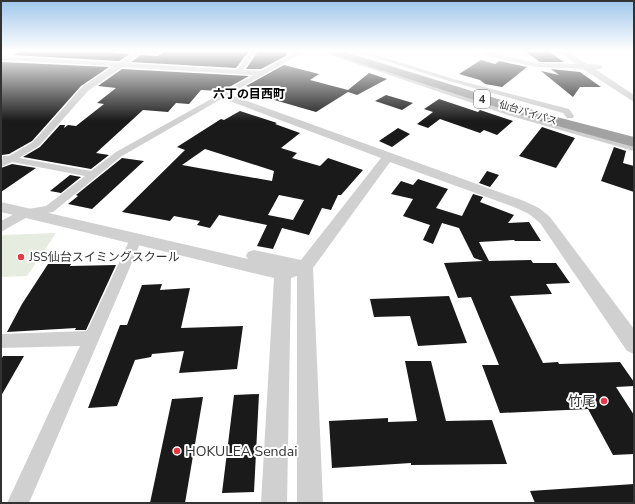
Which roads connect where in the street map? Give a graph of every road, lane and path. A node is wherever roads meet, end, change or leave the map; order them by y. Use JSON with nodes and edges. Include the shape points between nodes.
{"nodes":[{"id":1,"x":106,"y":75,"type":"edge"},
{"id":2,"x":259,"y":75,"type":"edge"},
{"id":3,"x":393,"y":75,"type":"edge"},
{"id":4,"x":407,"y":75,"type":"edge"},
{"id":5,"x":425,"y":75,"type":"edge"},
{"id":6,"x":433,"y":75,"type":"edge"},
{"id":7,"x":597,"y":75,"type":"edge"},
{"id":8,"x":612,"y":75,"type":"edge"},
{"id":9,"x":634,"y":89,"type":"edge"},
{"id":10,"x":222,"y":95,"type":"junction"},
{"id":11,"x":634,"y":99,"type":"edge"},
{"id":12,"x":570,"y":116,"type":"junction"},
{"id":13,"x":586,"y":120,"type":"junction"},
{"id":14,"x":634,"y":129,"type":"edge"},
{"id":15,"x":634,"y":133,"type":"edge"},
{"id":16,"x":634,"y":142,"type":"edge"},
{"id":17,"x":634,"y":148,"type":"edge"},
{"id":18,"x":388,"y":157,"type":"junction"},
{"id":19,"x":4,"y":160,"type":"edge"},
{"id":20,"x":93,"y":174,"type":"junction"},
{"id":21,"x":1,"y":199,"type":"edge"},
{"id":22,"x":1,"y":207,"type":"edge"},
{"id":23,"x":49,"y":209,"type":"junction"},
{"id":24,"x":26,"y":213,"type":"junction"},
{"id":25,"x":1,"y":228,"type":"edge"},
{"id":26,"x":136,"y":239,"type":"junction"},
{"id":27,"x":305,"y":267,"type":"junction"},
{"id":28,"x":283,"y":274,"type":"junction"},
{"id":29,"x":92,"y":338,"type":"junction"},
{"id":30,"x":1,"y":341,"type":"edge"},
{"id":31,"x":634,"y":345,"type":"edge"},
{"id":32,"x":18,"y":503,"type":"edge"},
{"id":33,"x":274,"y":503,"type":"edge"},
{"id":34,"x":310,"y":503,"type":"edge"}],
"edges":[{"from":1,"to":19,"type":"street","via":[[85,88],[36,144]]},
{"from":2,"to":10,"type":"street"},
{"from":3,"to":17,"type":"street","via":[[514,114]]},
{"from":4,"to":16,"type":"highway","name":"仙台バイパス","number":"4","via":[[548,119]]},
{"from":5,"to":12,"type":"highway","name":"仙台バイパス","number":"4"},
{"from":6,"to":12,"type":"street","via":[[566,110]]},
{"from":7,"to":11,"type":"street"},
{"from":8,"to":9,"type":"street"},
{"from":10,"to":18,"type":"street"},
{"from":10,"to":20,"type":"street","via":[[119,154]]},
{"from":12,"to":13,"type":"highway","name":"仙台バイパス","number":"4"},
{"from":13,"to":14,"type":"highway"},
{"from":13,"to":15,"type":"highway","name":"仙台バイパス","number":"4"},
{"from":18,"to":27,"type":"street"},
{"from":18,"to":31,"type":"street","via":[[534,211],[545,220]]},
{"from":19,"to":20,"type":"street"},
{"from":20,"to":23,"type":"street"},
{"from":21,"to":23,"type":"street"},
{"from":22,"to":24,"type":"street"},
{"from":23,"to":24,"type":"street"},
{"from":23,"to":27,"type":"street"},
{"from":24,"to":25,"type":"street"},
{"from":24,"to":26,"type":"street"},
{"from":26,"to":28,"type":"street"},
{"from":26,"to":29,"type":"street"},
{"from":27,"to":28,"type":"street"},
{"from":27,"to":34,"type":"street"},
{"from":28,"to":33,"type":"street"},
{"from":29,"to":30,"type":"street"},
{"from":29,"to":32,"type":"street"}]}
